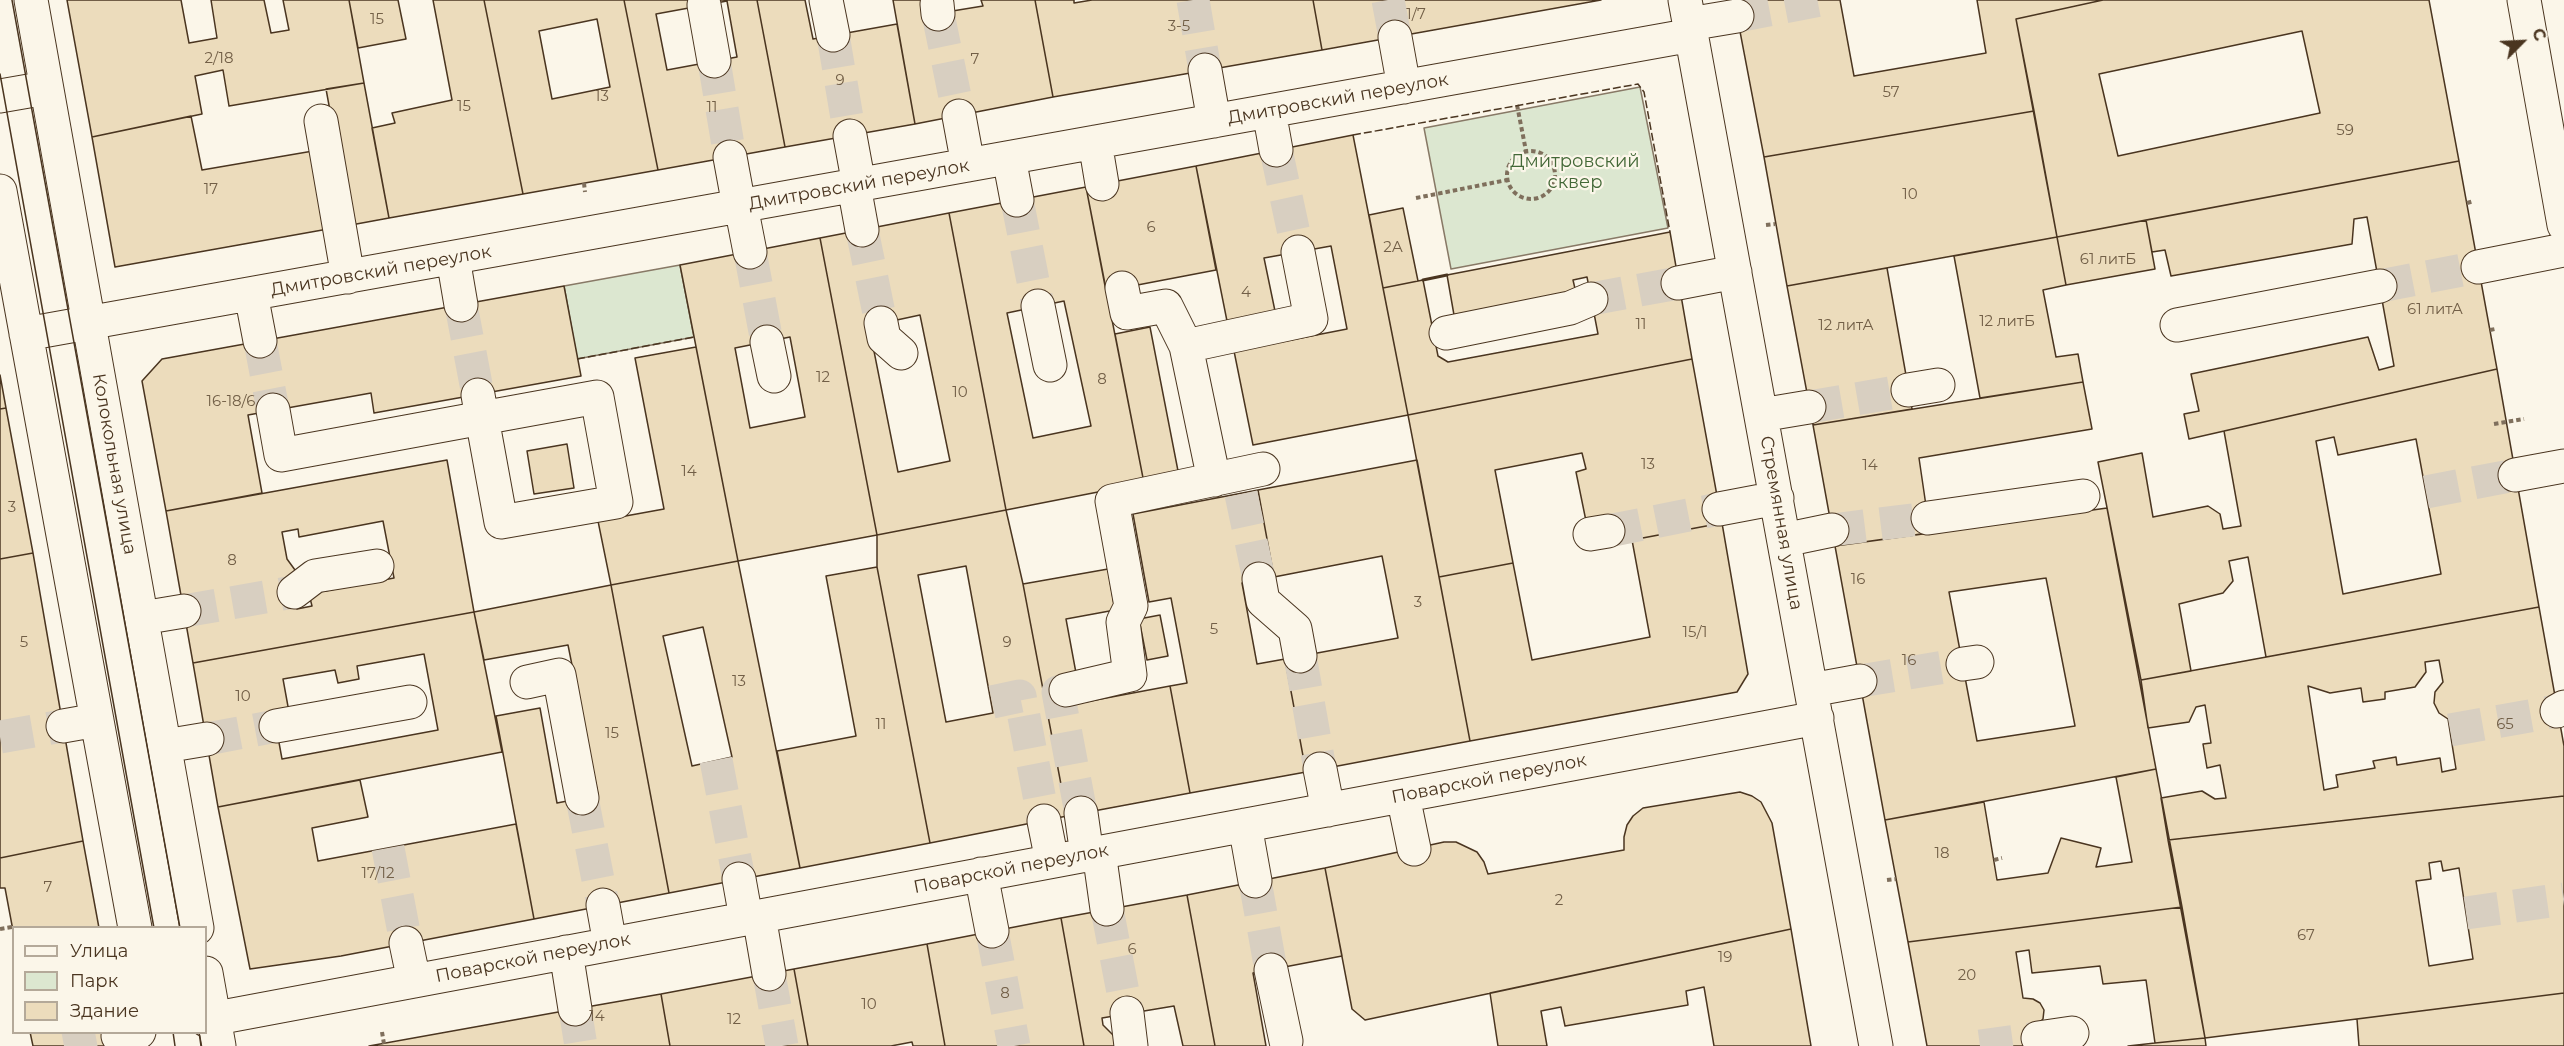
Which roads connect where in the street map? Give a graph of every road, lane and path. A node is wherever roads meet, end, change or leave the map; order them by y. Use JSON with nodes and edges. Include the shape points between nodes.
{"nodes":[{"id":1,"x":31,"y":0,"type":"edge"},
{"id":2,"x":826,"y":0,"type":"edge"},
{"id":3,"x":2524,"y":0,"type":"edge"},
{"id":4,"x":704,"y":5,"type":"dead end"},
{"id":5,"x":1737,"y":16,"type":"tunnel mouth"},
{"id":6,"x":1689,"y":20,"type":"edge"},
{"id":7,"x":833,"y":35,"type":"tunnel mouth"},
{"id":8,"x":1395,"y":37,"type":"tunnel mouth"},
{"id":9,"x":714,"y":61,"type":"tunnel mouth"},
{"id":10,"x":1205,"y":70,"type":"tunnel mouth"},
{"id":11,"x":1404,"y":87,"type":"junction"},
{"id":12,"x":46,"y":88,"type":"junction"},
{"id":13,"x":0,"y":96,"type":"edge"},
{"id":14,"x":1517,"y":105,"type":"dead end"},
{"id":15,"x":1269,"y":111,"type":"junction"},
{"id":16,"x":959,"y":116,"type":"tunnel mouth"},
{"id":17,"x":321,"y":121,"type":"dead end"},
{"id":18,"x":1214,"y":121,"type":"junction"},
{"id":19,"x":850,"y":136,"type":"tunnel mouth"},
{"id":20,"x":1095,"y":142,"type":"junction"},
{"id":21,"x":1276,"y":150,"type":"tunnel mouth"},
{"id":22,"x":1526,"y":151,"type":"junction"},
{"id":23,"x":730,"y":157,"type":"tunnel mouth"},
{"id":24,"x":1009,"y":158,"type":"junction"},
{"id":25,"x":968,"y":165,"type":"junction"},
{"id":26,"x":1507,"y":180,"type":"junction"},
{"id":27,"x":584,"y":183,"type":"dead end"},
{"id":28,"x":1102,"y":184,"type":"dead end"},
{"id":29,"x":857,"y":185,"type":"junction"},
{"id":30,"x":0,"y":191,"type":"edge"},
{"id":31,"x":585,"y":192,"type":"dead end"},
{"id":32,"x":1416,"y":198,"type":"dead end"},
{"id":33,"x":1017,"y":200,"type":"tunnel mouth"},
{"id":34,"x":2474,"y":201,"type":"dead end"},
{"id":35,"x":2467,"y":202,"type":"dead end"},
{"id":36,"x":740,"y":206,"type":"junction"},
{"id":37,"x":1775,"y":224,"type":"dead end"},
{"id":38,"x":1766,"y":225,"type":"dead end"},
{"id":39,"x":2564,"y":225,"type":"edge"},
{"id":40,"x":862,"y":230,"type":"tunnel mouth"},
{"id":41,"x":2564,"y":250,"type":"edge"},
{"id":42,"x":750,"y":252,"type":"tunnel mouth"},
{"id":43,"x":1298,"y":252,"type":"tunnel mouth"},
{"id":44,"x":453,"y":258,"type":"junction"},
{"id":45,"x":2478,"y":267,"type":"tunnel mouth"},
{"id":46,"x":1735,"y":272,"type":"junction"},
{"id":47,"x":348,"y":277,"type":"junction"},
{"id":48,"x":1678,"y":283,"type":"tunnel mouth"},
{"id":49,"x":2380,"y":286,"type":"tunnel mouth"},
{"id":50,"x":1122,"y":288,"type":"dead end"},
{"id":51,"x":251,"y":294,"type":"junction"},
{"id":52,"x":1591,"y":299,"type":"tunnel mouth"},
{"id":53,"x":461,"y":305,"type":"tunnel mouth"},
{"id":54,"x":1038,"y":306,"type":"tunnel mouth"},
{"id":55,"x":89,"y":323,"type":"junction"},
{"id":56,"x":881,"y":323,"type":"tunnel mouth"},
{"id":57,"x":2177,"y":325,"type":"dead end"},
{"id":58,"x":2495,"y":329,"type":"dead end"},
{"id":59,"x":2490,"y":330,"type":"dead end"},
{"id":60,"x":1446,"y":333,"type":"dead end"},
{"id":61,"x":26,"y":334,"type":"junction"},
{"id":62,"x":260,"y":341,"type":"tunnel mouth"},
{"id":63,"x":767,"y":342,"type":"tunnel mouth"},
{"id":64,"x":1186,"y":346,"type":"junction"},
{"id":65,"x":901,"y":353,"type":"dead end"},
{"id":66,"x":1050,"y":365,"type":"dead end"},
{"id":67,"x":774,"y":375,"type":"dead end"},
{"id":68,"x":480,"y":406,"type":"junction"},
{"id":69,"x":1809,"y":407,"type":"tunnel mouth"},
{"id":70,"x":273,"y":410,"type":"tunnel mouth"},
{"id":71,"x":1761,"y":415,"type":"junction"},
{"id":72,"x":2524,"y":419,"type":"dead end"},
{"id":73,"x":2494,"y":424,"type":"dead end"},
{"id":74,"x":2564,"y":466,"type":"edge"},
{"id":75,"x":2515,"y":475,"type":"tunnel mouth"},
{"id":76,"x":2083,"y":496,"type":"dead end"},
{"id":77,"x":1776,"y":498,"type":"junction"},
{"id":78,"x":1719,"y":509,"type":"tunnel mouth"},
{"id":79,"x":1928,"y":518,"type":"tunnel mouth"},
{"id":80,"x":1832,"y":530,"type":"tunnel mouth"},
{"id":81,"x":1784,"y":540,"type":"junction"},
{"id":82,"x":377,"y":566,"type":"dead end"},
{"id":83,"x":1258,"y":579,"type":"tunnel mouth"},
{"id":84,"x":294,"y":592,"type":"tunnel mouth"},
{"id":85,"x":184,"y":611,"type":"tunnel mouth"},
{"id":86,"x":142,"y":618,"type":"junction"},
{"id":87,"x":1300,"y":656,"type":"tunnel mouth"},
{"id":88,"x":1860,"y":681,"type":"tunnel mouth"},
{"id":89,"x":527,"y":682,"type":"dead end"},
{"id":90,"x":1066,"y":690,"type":"dead end"},
{"id":91,"x":410,"y":702,"type":"dead end"},
{"id":92,"x":1814,"y":704,"type":"junction"},
{"id":93,"x":97,"y":720,"type":"junction"},
{"id":94,"x":63,"y":726,"type":"tunnel mouth"},
{"id":95,"x":276,"y":726,"type":"tunnel mouth"},
{"id":96,"x":207,"y":739,"type":"tunnel mouth"},
{"id":97,"x":165,"y":746,"type":"junction"},
{"id":98,"x":1320,"y":769,"type":"tunnel mouth"},
{"id":99,"x":1403,"y":795,"type":"junction"},
{"id":100,"x":582,"y":798,"type":"tunnel mouth"},
{"id":101,"x":1328,"y":810,"type":"junction"},
{"id":102,"x":1081,"y":813,"type":"tunnel mouth"},
{"id":103,"x":1044,"y":821,"type":"tunnel mouth"},
{"id":104,"x":1245,"y":825,"type":"junction"},
{"id":105,"x":1414,"y":849,"type":"dead end"},
{"id":106,"x":1093,"y":853,"type":"junction"},
{"id":107,"x":2002,"y":858,"type":"dead end"},
{"id":108,"x":1994,"y":860,"type":"dead end"},
{"id":109,"x":1052,"y":861,"type":"junction"},
{"id":110,"x":981,"y":874,"type":"junction"},
{"id":111,"x":739,"y":879,"type":"tunnel mouth"},
{"id":112,"x":1896,"y":879,"type":"dead end"},
{"id":113,"x":1887,"y":880,"type":"dead end"},
{"id":114,"x":1255,"y":881,"type":"tunnel mouth"},
{"id":115,"x":603,"y":905,"type":"tunnel mouth"},
{"id":116,"x":1107,"y":909,"type":"tunnel mouth"},
{"id":117,"x":753,"y":917,"type":"junction"},
{"id":118,"x":135,"y":926,"type":"edge"},
{"id":119,"x":197,"y":926,"type":"edge"},
{"id":120,"x":12,"y":927,"type":"dead end"},
{"id":121,"x":0,"y":929,"type":"edge"},
{"id":122,"x":992,"y":931,"type":"tunnel mouth"},
{"id":123,"x":406,"y":943,"type":"tunnel mouth"},
{"id":124,"x":610,"y":944,"type":"junction"},
{"id":125,"x":566,"y":952,"type":"junction"},
{"id":126,"x":1271,"y":970,"type":"tunnel mouth"},
{"id":127,"x":769,"y":974,"type":"tunnel mouth"},
{"id":128,"x":207,"y":981,"type":"edge"},
{"id":129,"x":414,"y":981,"type":"junction"},
{"id":130,"x":575,"y":1010,"type":"tunnel mouth"},
{"id":131,"x":1127,"y":1013,"type":"tunnel mouth"},
{"id":132,"x":213,"y":1028,"type":"edge"},
{"id":133,"x":382,"y":1032,"type":"dead end"},
{"id":134,"x":2072,"y":1033,"type":"dead end"},
{"id":135,"x":2038,"y":1038,"type":"tunnel mouth"},
{"id":136,"x":1286,"y":1041,"type":"dead end"},
{"id":137,"x":384,"y":1044,"type":"dead end"},
{"id":138,"x":1869,"y":1045,"type":"edge"},
{"id":139,"x":1131,"y":1046,"type":"edge"}],
"edges":[{"from":1,"to":12,"type":"street","name":"Колокольная улица"},
{"from":2,"to":7,"type":"street"},
{"from":3,"to":39,"type":"street"},
{"from":4,"to":9,"type":"street"},
{"from":5,"to":6,"type":"street","name":"Дмитровский переулок"},
{"from":6,"to":11,"type":"street","name":"Дмитровский переулок"},
{"from":6,"to":46,"type":"street","name":"Стремянная улица"},
{"from":8,"to":11,"type":"street"},
{"from":10,"to":18,"type":"street"},
{"from":11,"to":15,"type":"street","name":"Дмитровский переулок"},
{"from":12,"to":13,"type":"street"},
{"from":12,"to":55,"type":"street","name":"Колокольная улица"},
{"from":14,"to":22,"type":"path"},
{"from":15,"to":18,"type":"street","name":"Дмитровский переулок"},
{"from":15,"to":21,"type":"street"},
{"from":16,"to":25,"type":"street"},
{"from":17,"to":47,"type":"street"},
{"from":18,"to":20,"type":"street","name":"Дмитровский переулок"},
{"from":19,"to":29,"type":"street"},
{"from":20,"to":24,"type":"street","name":"Дмитровский переулок"},
{"from":20,"to":28,"type":"street"},
{"from":22,"to":26,"type":"path","via":[[1509,164]]},
{"from":22,"to":26,"type":"path","via":[[1546,155],[1556,172],[1547,194],[1534,199],[1518,197]]},
{"from":23,"to":36,"type":"street"},
{"from":24,"to":25,"type":"street","name":"Дмитровский переулок"},
{"from":24,"to":33,"type":"street"},
{"from":25,"to":29,"type":"street","name":"Дмитровский переулок"},
{"from":26,"to":32,"type":"path"},
{"from":27,"to":31,"type":"path"},
{"from":29,"to":36,"type":"street","name":"Дмитровский переулок"},
{"from":29,"to":40,"type":"street"},
{"from":30,"to":61,"type":"street"},
{"from":34,"to":35,"type":"path"},
{"from":36,"to":42,"type":"street"},
{"from":36,"to":44,"type":"street","name":"Дмитровский переулок"},
{"from":37,"to":38,"type":"path"},
{"from":41,"to":45,"type":"street"},
{"from":43,"to":64,"type":"street","via":[[1311,318]]},
{"from":44,"to":47,"type":"street","name":"Дмитровский переулок"},
{"from":44,"to":53,"type":"street"},
{"from":46,"to":48,"type":"street"},
{"from":46,"to":71,"type":"street","name":"Стремянная улица"},
{"from":47,"to":51,"type":"street","name":"Дмитровский переулок"},
{"from":49,"to":57,"type":"street"},
{"from":50,"to":64,"type":"street","via":[[1127,313],[1166,306]]},
{"from":51,"to":55,"type":"street","name":"Дмитровский переулок"},
{"from":51,"to":62,"type":"street"},
{"from":52,"to":60,"type":"street","via":[[1570,308]]},
{"from":54,"to":66,"type":"street"},
{"from":55,"to":61,"type":"street","name":"Дмитровский переулок"},
{"from":55,"to":86,"type":"street","name":"Колокольная улица"},
{"from":56,"to":65,"type":"street","via":[[884,338]]},
{"from":58,"to":59,"type":"path"},
{"from":61,"to":93,"type":"street"},
{"from":63,"to":67,"type":"street"},
{"from":64,"to":90,"type":"street","via":[[1239,479],[1112,501],[1131,606],[1123,622],[1130,675]]},
{"from":68,"to":68,"type":"street","via":[[501,522],[616,502],[597,397]]},
{"from":68,"to":70,"type":"street","via":[[281,455]]},
{"from":69,"to":71,"type":"street"},
{"from":71,"to":77,"type":"street","name":"Стремянная улица"},
{"from":72,"to":73,"type":"path"},
{"from":74,"to":75,"type":"street"},
{"from":76,"to":79,"type":"street"},
{"from":77,"to":78,"type":"street"},
{"from":77,"to":81,"type":"street","name":"Стремянная улица"},
{"from":80,"to":81,"type":"street"},
{"from":81,"to":92,"type":"street","name":"Стремянная улица"},
{"from":82,"to":84,"type":"street","via":[[315,576]]},
{"from":83,"to":87,"type":"street","via":[[1263,601],[1294,629]]},
{"from":85,"to":86,"type":"street"},
{"from":86,"to":97,"type":"street","name":"Колокольная улица"},
{"from":88,"to":92,"type":"street","name":"Поварской переулок"},
{"from":89,"to":100,"type":"street","via":[[559,675]]},
{"from":91,"to":95,"type":"street"},
{"from":92,"to":99,"type":"street","name":"Поварской переулок"},
{"from":92,"to":138,"type":"street","name":"Стремянная улица"},
{"from":93,"to":94,"type":"street"},
{"from":93,"to":118,"type":"street"},
{"from":96,"to":97,"type":"street"},
{"from":97,"to":119,"type":"street","name":"Колокольная улица"},
{"from":98,"to":101,"type":"street"},
{"from":99,"to":101,"type":"street","name":"Поварской переулок"},
{"from":99,"to":105,"type":"street"},
{"from":101,"to":104,"type":"street","name":"Поварской переулок"},
{"from":102,"to":106,"type":"street"},
{"from":103,"to":109,"type":"street"},
{"from":104,"to":106,"type":"street","name":"Поварской переулок"},
{"from":104,"to":114,"type":"street"},
{"from":106,"to":109,"type":"street","name":"Поварской переулок"},
{"from":106,"to":116,"type":"street"},
{"from":107,"to":108,"type":"path"},
{"from":109,"to":110,"type":"street","name":"Поварской переулок"},
{"from":110,"to":117,"type":"street","name":"Поварской переулок"},
{"from":110,"to":122,"type":"street"},
{"from":111,"to":117,"type":"street"},
{"from":112,"to":113,"type":"path"},
{"from":115,"to":124,"type":"street"},
{"from":117,"to":124,"type":"street","name":"Поварской переулок"},
{"from":117,"to":127,"type":"street"},
{"from":120,"to":121,"type":"path"},
{"from":123,"to":129,"type":"street"},
{"from":124,"to":125,"type":"street","name":"Поварской переулок"},
{"from":125,"to":129,"type":"street","name":"Поварской переулок"},
{"from":125,"to":130,"type":"street"},
{"from":126,"to":136,"type":"street"},
{"from":128,"to":132,"type":"street"},
{"from":129,"to":132,"type":"street","name":"Поварской переулок"},
{"from":131,"to":139,"type":"street"},
{"from":133,"to":137,"type":"path"},
{"from":134,"to":135,"type":"street"}]}
